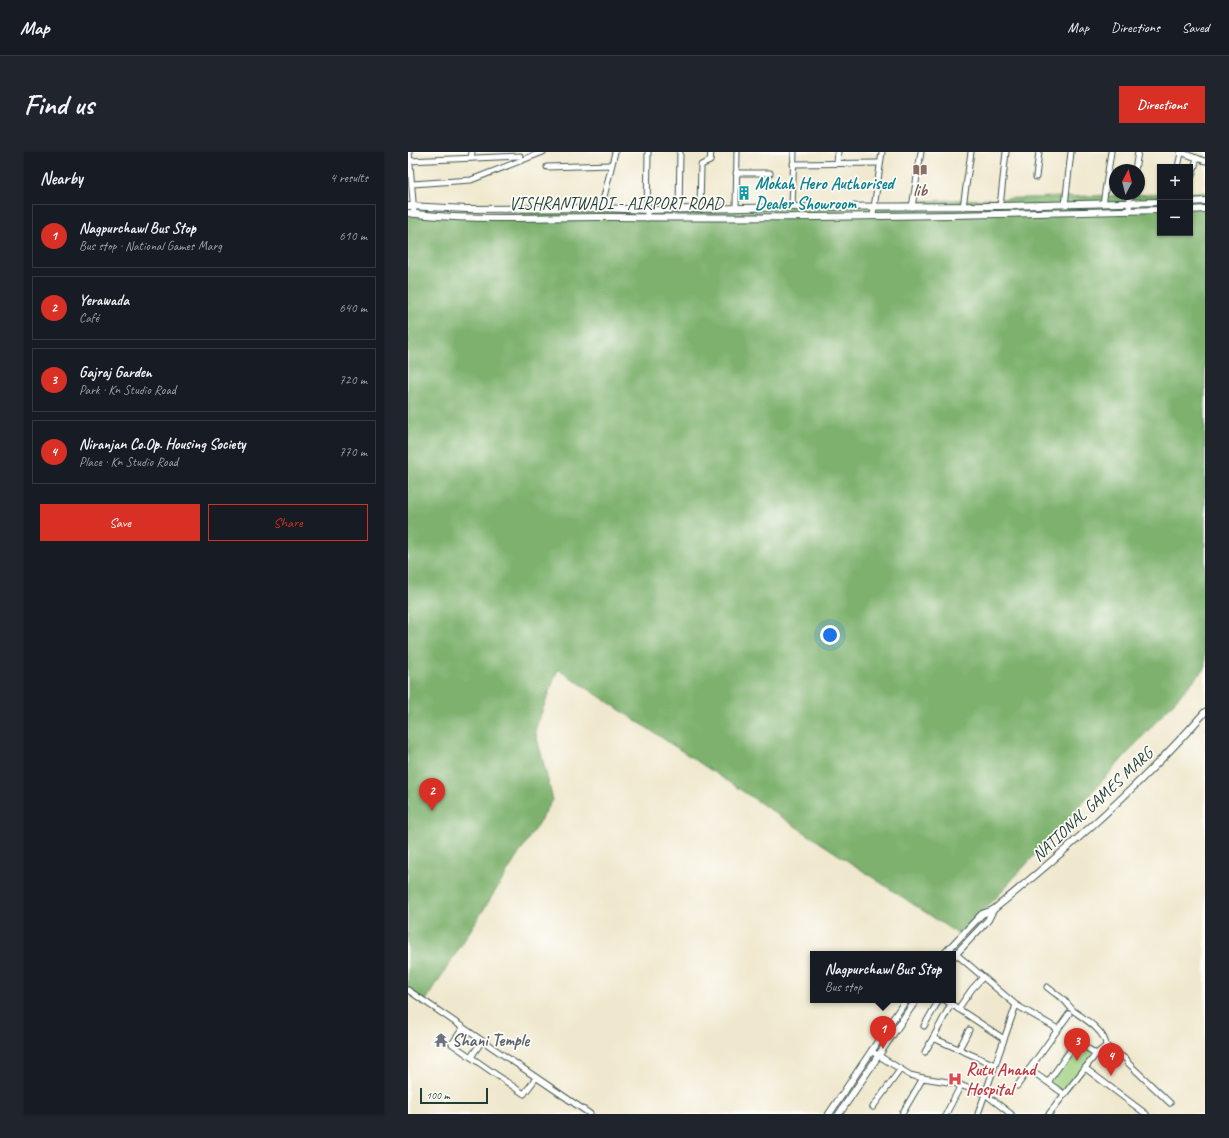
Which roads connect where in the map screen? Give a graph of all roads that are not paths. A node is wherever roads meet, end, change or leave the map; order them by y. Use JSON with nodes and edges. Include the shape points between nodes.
{"nodes":[{"id":1,"x":409,"y":152,"type":"edge"},
{"id":2,"x":472,"y":152,"type":"edge"},
{"id":3,"x":543,"y":152,"type":"edge"},
{"id":4,"x":615,"y":152,"type":"edge"},
{"id":5,"x":648,"y":152,"type":"edge"},
{"id":6,"x":680,"y":152,"type":"edge"},
{"id":7,"x":710,"y":152,"type":"edge"},
{"id":8,"x":737,"y":152,"type":"edge"},
{"id":9,"x":794,"y":152,"type":"edge"},
{"id":10,"x":838,"y":152,"type":"edge"},
{"id":11,"x":882,"y":152,"type":"edge"},
{"id":12,"x":921,"y":152,"type":"edge"},
{"id":13,"x":971,"y":152,"type":"edge"},
{"id":14,"x":1006,"y":152,"type":"edge"},
{"id":15,"x":1039,"y":152,"type":"edge"},
{"id":16,"x":1071,"y":152,"type":"edge"},
{"id":17,"x":1112,"y":152,"type":"edge"},
{"id":18,"x":1138,"y":152,"type":"edge"},
{"id":19,"x":1183,"y":153,"type":"edge"},
{"id":20,"x":520,"y":157,"type":"edge"},
{"id":21,"x":471,"y":158,"type":"junction"},
{"id":22,"x":1197,"y":158,"type":"junction"},
{"id":23,"x":409,"y":161,"type":"edge"},
{"id":24,"x":1205,"y":161,"type":"edge"},
{"id":25,"x":837,"y":163,"type":"junction"},
{"id":26,"x":880,"y":163,"type":"junction"},
{"id":27,"x":793,"y":164,"type":"junction"},
{"id":28,"x":1136,"y":164,"type":"edge"},
{"id":29,"x":1179,"y":164,"type":"edge"},
{"id":30,"x":611,"y":165,"type":"junction"},
{"id":31,"x":547,"y":167,"type":"dead end"},
{"id":32,"x":1193,"y":172,"type":"edge"},
{"id":33,"x":736,"y":173,"type":"junction"},
{"id":34,"x":770,"y":173,"type":"dead end"},
{"id":35,"x":1036,"y":177,"type":"dead end"},
{"id":36,"x":412,"y":184,"type":"junction"},
{"id":37,"x":1129,"y":200,"type":"edge"},
{"id":38,"x":1205,"y":201,"type":"edge"},
{"id":39,"x":1157,"y":202,"type":"edge"},
{"id":40,"x":1193,"y":202,"type":"edge"},
{"id":41,"x":1129,"y":203,"type":"junction"},
{"id":42,"x":1103,"y":204,"type":"junction"},
{"id":43,"x":1065,"y":205,"type":"junction"},
{"id":44,"x":411,"y":206,"type":"edge"},
{"id":45,"x":1000,"y":206,"type":"junction"},
{"id":46,"x":792,"y":207,"type":"junction"},
{"id":47,"x":874,"y":207,"type":"junction"},
{"id":48,"x":912,"y":207,"type":"junction"},
{"id":49,"x":963,"y":207,"type":"junction"},
{"id":50,"x":603,"y":208,"type":"junction"},
{"id":51,"x":736,"y":208,"type":"junction"},
{"id":52,"x":679,"y":209,"type":"junction"},
{"id":53,"x":700,"y":209,"type":"junction"},
{"id":54,"x":1205,"y":209,"type":"edge"},
{"id":55,"x":647,"y":210,"type":"junction"},
{"id":56,"x":1157,"y":210,"type":"edge"},
{"id":57,"x":1193,"y":210,"type":"edge"},
{"id":58,"x":1129,"y":211,"type":"junction"},
{"id":59,"x":411,"y":214,"type":"edge"},
{"id":60,"x":873,"y":215,"type":"junction"},
{"id":61,"x":647,"y":218,"type":"junction"},
{"id":62,"x":1205,"y":712,"type":"edge"},
{"id":63,"x":993,"y":910,"type":"junction"},
{"id":64,"x":949,"y":948,"type":"junction"},
{"id":65,"x":946,"y":951,"type":"edge"},
{"id":66,"x":951,"y":951,"type":"edge"},
{"id":67,"x":956,"y":953,"type":"edge"},
{"id":68,"x":956,"y":957,"type":"edge"},
{"id":69,"x":983,"y":977,"type":"junction"},
{"id":70,"x":1047,"y":987,"type":"dead end"},
{"id":71,"x":408,"y":990,"type":"edge"},
{"id":72,"x":904,"y":1003,"type":"edge"},
{"id":73,"x":914,"y":1003,"type":"edge"},
{"id":74,"x":937,"y":1003,"type":"edge"},
{"id":75,"x":951,"y":1004,"type":"joint"},
{"id":76,"x":1016,"y":1005,"type":"junction"},
{"id":77,"x":958,"y":1009,"type":"junction"},
{"id":78,"x":1069,"y":1014,"type":"dead end"},
{"id":79,"x":924,"y":1026,"type":"dead end"},
{"id":80,"x":463,"y":1028,"type":"junction"},
{"id":81,"x":1058,"y":1029,"type":"junction"},
{"id":82,"x":969,"y":1030,"type":"dead end"},
{"id":83,"x":933,"y":1038,"type":"junction"},
{"id":84,"x":1004,"y":1039,"type":"junction"},
{"id":85,"x":482,"y":1041,"type":"junction"},
{"id":86,"x":1106,"y":1046,"type":"junction"},
{"id":87,"x":959,"y":1049,"type":"junction"},
{"id":88,"x":871,"y":1051,"type":"junction"},
{"id":89,"x":925,"y":1052,"type":"dead end"},
{"id":90,"x":1096,"y":1054,"type":"junction"},
{"id":91,"x":878,"y":1056,"type":"junction"},
{"id":92,"x":471,"y":1057,"type":"junction"},
{"id":93,"x":995,"y":1065,"type":"junction"},
{"id":94,"x":1085,"y":1068,"type":"junction"},
{"id":95,"x":1029,"y":1069,"type":"junction"},
{"id":96,"x":900,"y":1070,"type":"junction"},
{"id":97,"x":536,"y":1078,"type":"junction"},
{"id":98,"x":923,"y":1078,"type":"junction"},
{"id":99,"x":1048,"y":1082,"type":"junction"},
{"id":100,"x":961,"y":1085,"type":"junction"},
{"id":101,"x":1017,"y":1086,"type":"dead end"},
{"id":102,"x":985,"y":1094,"type":"junction"},
{"id":103,"x":1064,"y":1094,"type":"junction"},
{"id":104,"x":1170,"y":1103,"type":"dead end"},
{"id":105,"x":873,"y":1107,"type":"dead end"},
{"id":106,"x":590,"y":1114,"type":"edge"},
{"id":107,"x":829,"y":1114,"type":"edge"},
{"id":108,"x":839,"y":1114,"type":"edge"},
{"id":109,"x":902,"y":1114,"type":"edge"},
{"id":110,"x":946,"y":1114,"type":"edge"},
{"id":111,"x":978,"y":1114,"type":"edge"},
{"id":112,"x":1011,"y":1114,"type":"edge"},
{"id":113,"x":1049,"y":1114,"type":"edge"},
{"id":114,"x":1146,"y":1114,"type":"edge"}],
"edges":[{"from":1,"to":23,"type":"street"},
{"from":2,"to":21,"type":"street"},
{"from":3,"to":20,"type":"street"},
{"from":4,"to":30,"type":"street"},
{"from":5,"to":55,"type":"street"},
{"from":6,"to":52,"type":"street"},
{"from":7,"to":53,"type":"street","via":[[710,161],[701,164]]},
{"from":8,"to":33,"type":"street"},
{"from":9,"to":27,"type":"street"},
{"from":10,"to":25,"type":"street"},
{"from":11,"to":26,"type":"street"},
{"from":12,"to":48,"type":"street"},
{"from":13,"to":49,"type":"street"},
{"from":14,"to":45,"type":"street"},
{"from":15,"to":35,"type":"street"},
{"from":16,"to":43,"type":"street"},
{"from":17,"to":42,"type":"street"},
{"from":18,"to":28,"type":"street"},
{"from":19,"to":22,"type":"street"},
{"from":19,"to":29,"type":"street"},
{"from":20,"to":21,"type":"street"},
{"from":20,"to":36,"type":"street","via":[[471,180]]},
{"from":21,"to":23,"type":"street"},
{"from":22,"to":24,"type":"street"},
{"from":22,"to":32,"type":"street"},
{"from":23,"to":36,"type":"street"},
{"from":25,"to":26,"type":"street"},
{"from":25,"to":27,"type":"street"},
{"from":26,"to":47,"type":"street"},
{"from":27,"to":46,"type":"street"},
{"from":30,"to":31,"type":"street"},
{"from":30,"to":50,"type":"street"},
{"from":33,"to":34,"type":"street"},
{"from":33,"to":51,"type":"street"},
{"from":36,"to":44,"type":"street"},
{"from":37,"to":41,"type":"street"},
{"from":38,"to":40,"type":"main road"},
{"from":39,"to":41,"type":"main road","name":"VISHRANTWADI - AIRPORT ROAD"},
{"from":41,"to":42,"type":"main road","name":"VISHRANTWADI - AIRPORT ROAD"},
{"from":41,"to":58,"type":"street"},
{"from":42,"to":43,"type":"main road","name":"VISHRANTWADI - AIRPORT ROAD"},
{"from":43,"to":45,"type":"main road","name":"VISHRANTWADI - AIRPORT ROAD"},
{"from":44,"to":50,"type":"main road","name":"VISHRANTWADI - AIRPORT ROAD","via":[[467,209]]},
{"from":44,"to":59,"type":"street"},
{"from":45,"to":49,"type":"main road","name":"VISHRANTWADI - AIRPORT ROAD"},
{"from":46,"to":47,"type":"main road","name":"VISHRANTWADI - AIRPORT ROAD"},
{"from":46,"to":51,"type":"main road","name":"VISHRANTWADI - AIRPORT ROAD"},
{"from":47,"to":48,"type":"main road","name":"VISHRANTWADI - AIRPORT ROAD"},
{"from":47,"to":60,"type":"street"},
{"from":48,"to":49,"type":"main road","name":"VISHRANTWADI - AIRPORT ROAD"},
{"from":50,"to":55,"type":"main road","name":"VISHRANTWADI - AIRPORT ROAD"},
{"from":51,"to":53,"type":"main road","name":"VISHRANTWADI - AIRPORT ROAD"},
{"from":52,"to":53,"type":"main road","name":"VISHRANTWADI - AIRPORT ROAD"},
{"from":52,"to":55,"type":"main road","name":"VISHRANTWADI - AIRPORT ROAD"},
{"from":54,"to":57,"type":"main road"},
{"from":55,"to":61,"type":"street"},
{"from":56,"to":58,"type":"main road","name":"VISHRANTWADI - AIRPORT ROAD"},
{"from":58,"to":60,"type":"main road","name":"VISHRANTWADI - AIRPORT ROAD"},
{"from":59,"to":61,"type":"main road","name":"VISHRANTWADI - AIRPORT ROAD","via":[[466,218]]},
{"from":60,"to":61,"type":"main road","name":"VISHRANTWADI - AIRPORT ROAD"},
{"from":62,"to":63,"type":"main road","name":"NATIONAL GAMES MARG","via":[[1162,760],[1088,830]]},
{"from":63,"to":64,"type":"main road","name":"NATIONAL GAMES MARG","via":[[982,914]]},
{"from":63,"to":67,"type":"main road","name":"NATIONAL GAMES MARG","via":[[988,920]]},
{"from":64,"to":65,"type":"main road","name":"NATIONAL GAMES MARG"},
{"from":64,"to":66,"type":"street"},
{"from":68,"to":69,"type":"street"},
{"from":69,"to":76,"type":"street"},
{"from":69,"to":77,"type":"street"},
{"from":70,"to":86,"type":"street","via":[[1097,1029],[1106,1041]]},
{"from":71,"to":80,"type":"street"},
{"from":72,"to":88,"type":"main road"},
{"from":73,"to":91,"type":"main road"},
{"from":74,"to":79,"type":"street"},
{"from":75,"to":77,"type":"street"},
{"from":75,"to":83,"type":"street"},
{"from":76,"to":81,"type":"street"},
{"from":76,"to":84,"type":"street"},
{"from":77,"to":84,"type":"street"},
{"from":78,"to":81,"type":"street"},
{"from":80,"to":85,"type":"street"},
{"from":80,"to":92,"type":"street","via":[[452,1044]]},
{"from":81,"to":95,"type":"street"},
{"from":82,"to":87,"type":"street"},
{"from":83,"to":87,"type":"street"},
{"from":83,"to":89,"type":"street"},
{"from":84,"to":93,"type":"street"},
{"from":85,"to":92,"type":"street"},
{"from":85,"to":97,"type":"street"},
{"from":86,"to":90,"type":"street"},
{"from":86,"to":104,"type":"street","via":[[1127,1060]]},
{"from":87,"to":93,"type":"street"},
{"from":88,"to":91,"type":"street"},
{"from":88,"to":107,"type":"main road"},
{"from":90,"to":94,"type":"street"},
{"from":90,"to":99,"type":"street","via":[[1077,1041]]},
{"from":91,"to":96,"type":"street"},
{"from":91,"to":108,"type":"main road"},
{"from":92,"to":97,"type":"street","via":[[524,1094]]},
{"from":93,"to":102,"type":"street"},
{"from":94,"to":103,"type":"street"},
{"from":94,"to":114,"type":"street"},
{"from":95,"to":99,"type":"street"},
{"from":95,"to":101,"type":"street"},
{"from":96,"to":98,"type":"street"},
{"from":96,"to":105,"type":"street"},
{"from":97,"to":106,"type":"street"},
{"from":98,"to":100,"type":"street"},
{"from":98,"to":109,"type":"street"},
{"from":99,"to":103,"type":"street"},
{"from":100,"to":102,"type":"street"},
{"from":100,"to":110,"type":"street"},
{"from":102,"to":111,"type":"street"},
{"from":102,"to":112,"type":"street"},
{"from":103,"to":113,"type":"street"}]}
